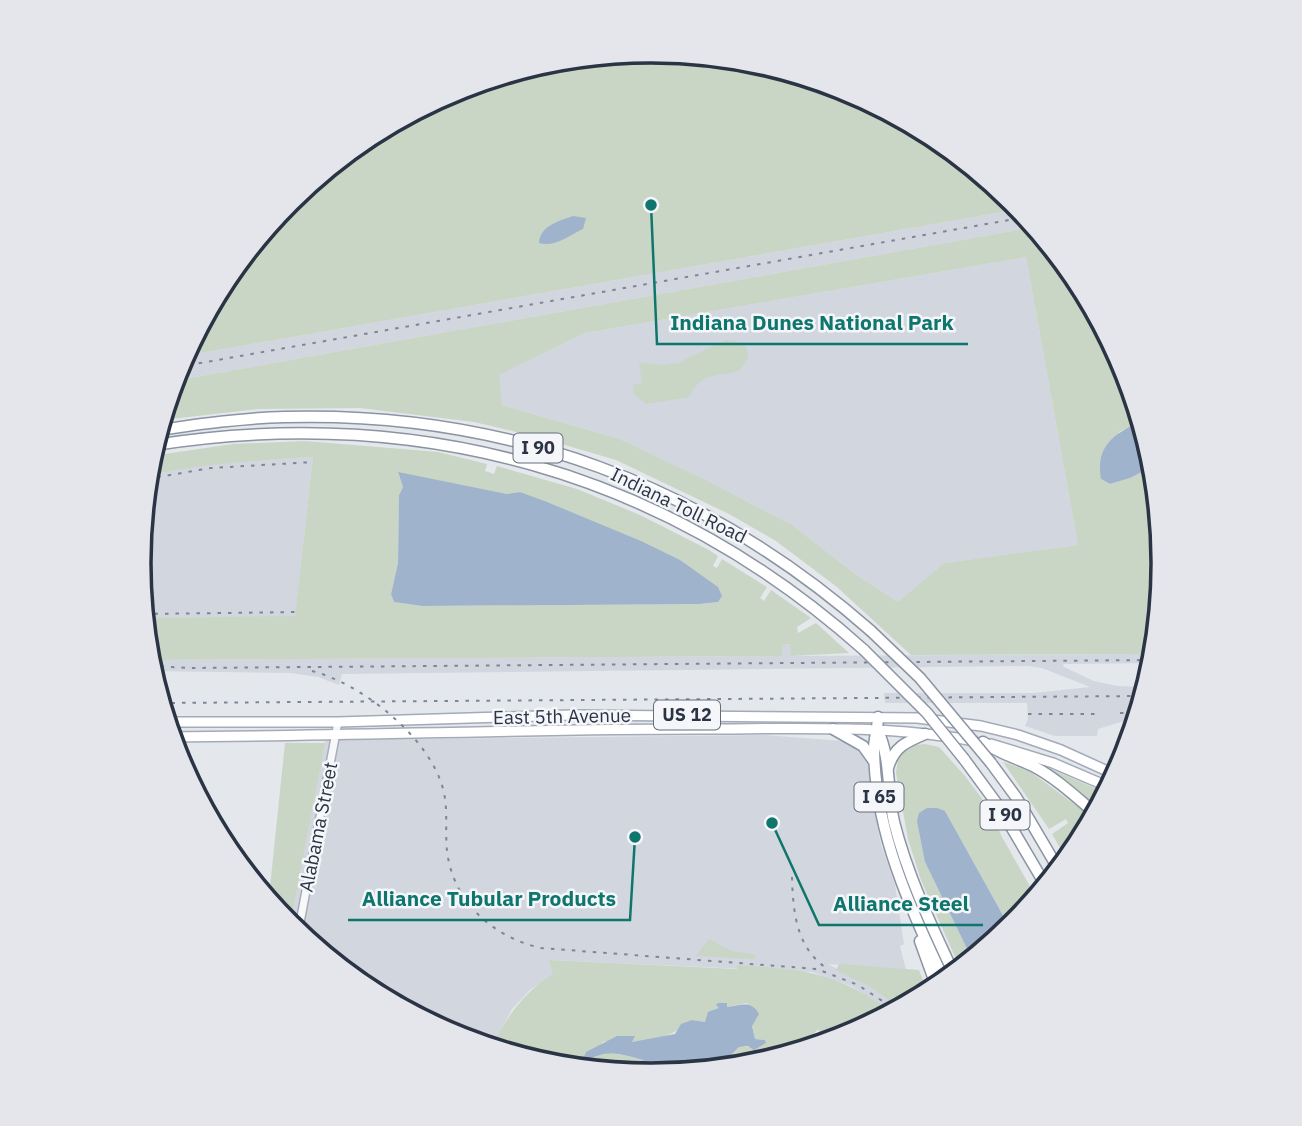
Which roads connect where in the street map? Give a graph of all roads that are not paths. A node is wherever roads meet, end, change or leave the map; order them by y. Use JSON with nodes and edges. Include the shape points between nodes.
{"nodes":[{"id":1,"x":170,"y":428,"type":"edge"},
{"id":2,"x":166,"y":444,"type":"edge"},
{"id":3,"x":878,"y":717,"type":"junction"},
{"id":4,"x":177,"y":722,"type":"edge"},
{"id":5,"x":338,"y":722,"type":"junction"},
{"id":6,"x":833,"y":729,"type":"junction"},
{"id":7,"x":878,"y":731,"type":"junction"},
{"id":8,"x":925,"y":734,"type":"junction"},
{"id":9,"x":337,"y":735,"type":"junction"},
{"id":10,"x":183,"y":737,"type":"edge"},
{"id":11,"x":983,"y":742,"type":"junction"},
{"id":12,"x":875,"y":764,"type":"junction"},
{"id":13,"x":1105,"y":770,"type":"edge"},
{"id":14,"x":887,"y":772,"type":"junction"},
{"id":15,"x":1100,"y":783,"type":"edge"},
{"id":16,"x":1087,"y":807,"type":"edge"},
{"id":17,"x":1053,"y":860,"type":"edge"},
{"id":18,"x":894,"y":862,"type":"junction"},
{"id":19,"x":1040,"y":877,"type":"edge"},
{"id":20,"x":913,"y":914,"type":"junction"},
{"id":21,"x":300,"y":920,"type":"edge"},
{"id":22,"x":943,"y":950,"type":"junction"},
{"id":23,"x":949,"y":964,"type":"edge"},
{"id":24,"x":939,"y":972,"type":"edge"},
{"id":25,"x":933,"y":976,"type":"edge"}],
"edges":[{"from":1,"to":17,"type":"highway","name":"Indiana Toll Road","number":"I 90","bridge":true,"via":[[284,417],[374,419],[444,427],[547,450],[629,478],[692,507],[800,572],[920,678],[1016,797]]},
{"from":2,"to":19,"type":"highway","name":"Indiana Toll Road","number":"I 90","bridge":true,"via":[[243,434],[331,432],[445,445],[546,469],[621,495],[698,532],[829,619],[927,713],[1000,808]]},
{"from":3,"to":5,"type":"main road","name":"East 5th Avenue","number":"US 12","via":[[586,715]]},
{"from":3,"to":7,"type":"highway","number":"I 65"},
{"from":3,"to":13,"type":"main road","name":"East 5th Avenue","number":"US 12","via":[[981,726],[1061,750]]},
{"from":4,"to":5,"type":"main road","name":"East 5th Avenue","number":"US 12"},
{"from":5,"to":9,"type":"street","name":"Alabama Street"},
{"from":6,"to":7,"type":"main road","name":"East 5th Avenue","number":"US 12"},
{"from":6,"to":9,"type":"main road","name":"East 5th Avenue","number":"US 12"},
{"from":6,"to":12,"type":"highway","via":[[863,746]]},
{"from":7,"to":8,"type":"main road","name":"East 5th Avenue","number":"US 12"},
{"from":7,"to":12,"type":"highway","number":"I 65"},
{"from":7,"to":14,"type":"highway","number":"I 65"},
{"from":8,"to":11,"type":"main road","name":"East 5th Avenue","number":"US 12"},
{"from":8,"to":14,"type":"highway","via":[[898,748]]},
{"from":9,"to":10,"type":"main road","name":"East 5th Avenue","number":"US 12"},
{"from":9,"to":21,"type":"street","name":"Alabama Street"},
{"from":11,"to":15,"type":"main road","name":"East 5th Avenue","number":"US 12"},
{"from":11,"to":16,"type":"highway","via":[[1046,774]]},
{"from":12,"to":18,"type":"highway","number":"I 65"},
{"from":14,"to":22,"type":"highway","number":"I 65","via":[[898,837]]},
{"from":18,"to":20,"type":"highway","number":"I 65"},
{"from":18,"to":22,"type":"highway","via":[[902,866],[934,941]]},
{"from":20,"to":24,"type":"highway","number":"I 65"},
{"from":20,"to":25,"type":"highway"},
{"from":22,"to":23,"type":"highway","number":"I 65"}]}
